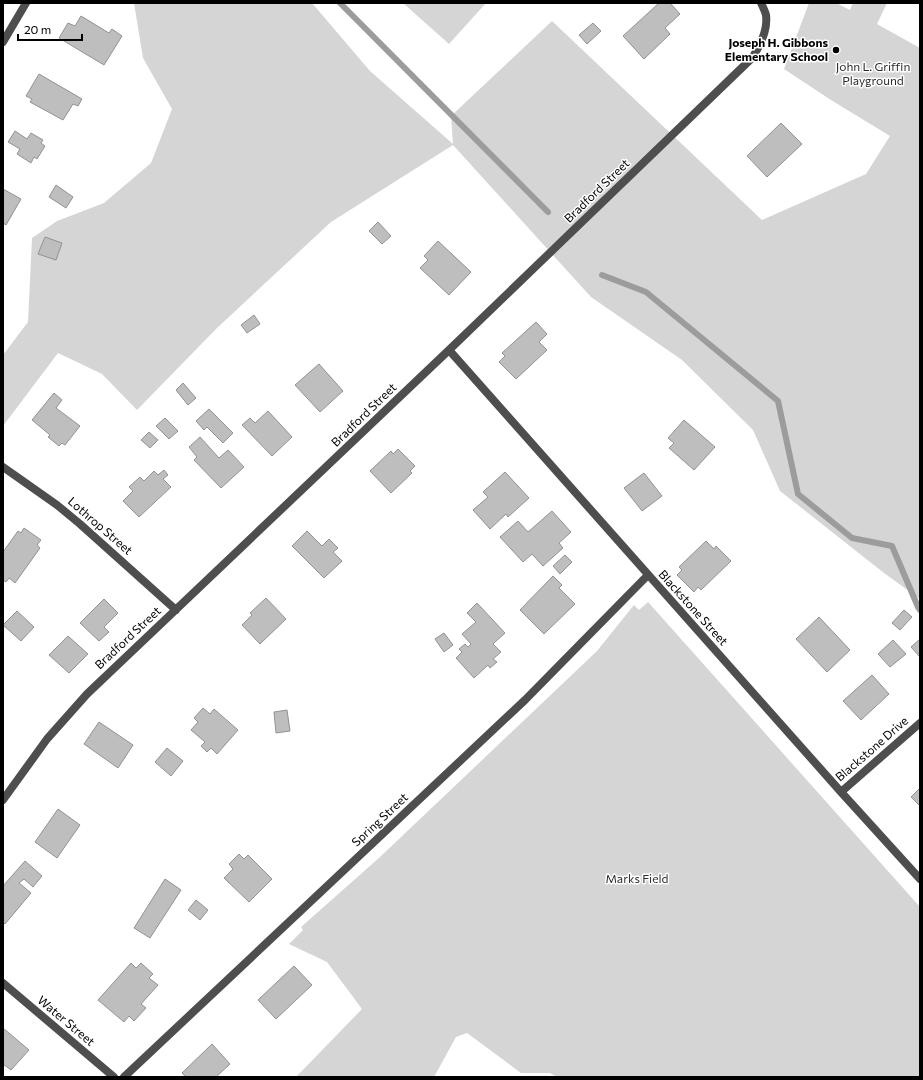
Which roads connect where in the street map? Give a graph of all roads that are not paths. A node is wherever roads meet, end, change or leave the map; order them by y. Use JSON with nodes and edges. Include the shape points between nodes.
{"nodes":[{"id":1,"x":26,"y":3,"type":"edge"},
{"id":2,"x":761,"y":3,"type":"edge"},
{"id":3,"x":3,"y":42,"type":"edge"},
{"id":4,"x":450,"y":350,"type":"junction"},
{"id":5,"x":3,"y":467,"type":"edge"},
{"id":6,"x":648,"y":575,"type":"junction"},
{"id":7,"x":176,"y":610,"type":"junction"},
{"id":8,"x":920,"y":723,"type":"edge"},
{"id":9,"x":841,"y":792,"type":"junction"},
{"id":10,"x":3,"y":800,"type":"edge"},
{"id":11,"x":920,"y":879,"type":"edge"},
{"id":12,"x":3,"y":983,"type":"edge"},
{"id":13,"x":114,"y":1077,"type":"edge"},
{"id":14,"x":124,"y":1077,"type":"edge"}],
"edges":[{"from":1,"to":3,"type":"street"},
{"from":2,"to":4,"type":"street","name":"Bradford Street","via":[[766,15],[766,27],[752,58]]},
{"from":4,"to":6,"type":"street","name":"Blackstone Street"},
{"from":4,"to":7,"type":"street","name":"Bradford Street"},
{"from":5,"to":7,"type":"street","name":"Lothrop Street","via":[[80,524]]},
{"from":6,"to":9,"type":"street","name":"Blackstone Street"},
{"from":6,"to":14,"type":"street","name":"Spring Street","via":[[526,700]]},
{"from":7,"to":10,"type":"street","name":"Bradford Street","via":[[86,694],[47,739]]},
{"from":8,"to":9,"type":"street","name":"Blackstone Drive"},
{"from":9,"to":11,"type":"street","name":"Blackstone Street"},
{"from":12,"to":13,"type":"street","name":"Water Street"}]}
